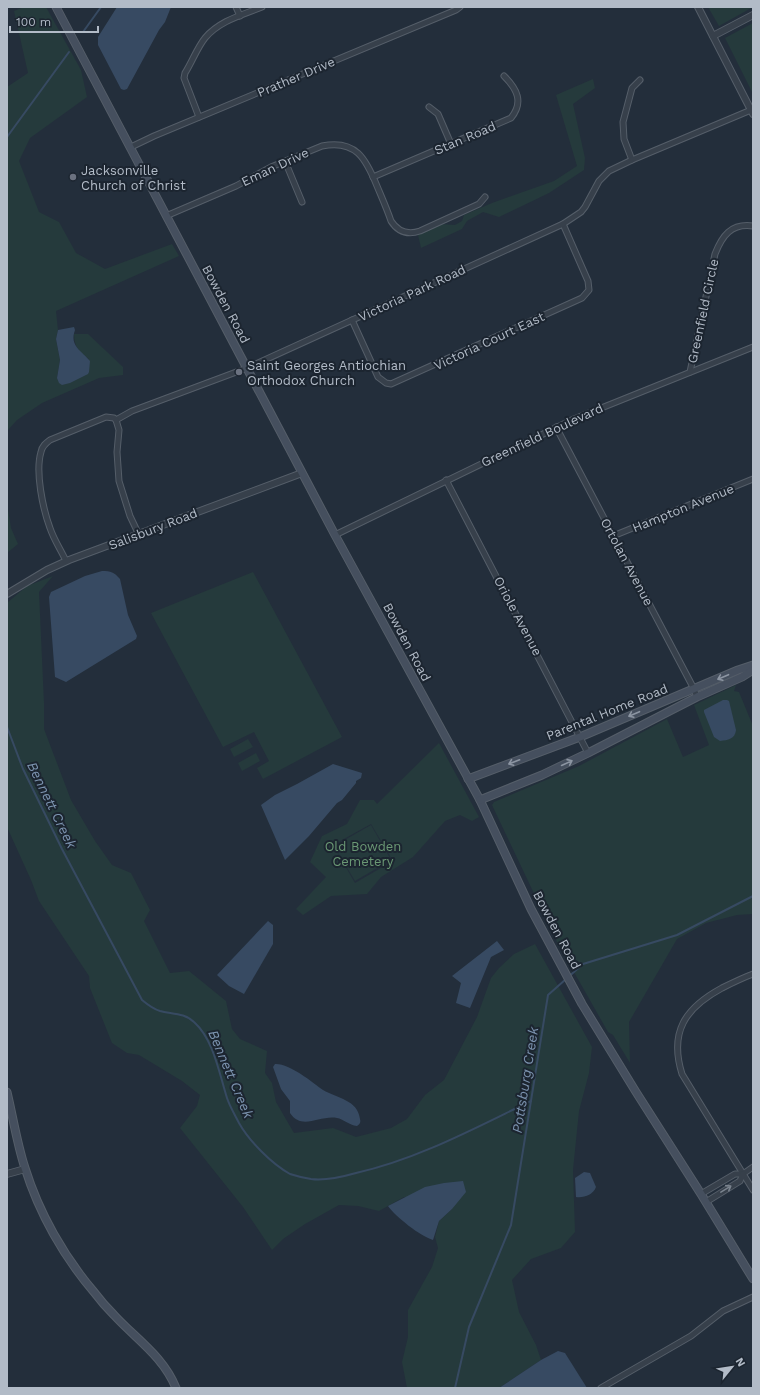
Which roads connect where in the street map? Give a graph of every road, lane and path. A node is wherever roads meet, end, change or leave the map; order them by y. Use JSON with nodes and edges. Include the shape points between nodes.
{"nodes":[{"id":1,"x":56,"y":7,"type":"edge"},
{"id":2,"x":236,"y":7,"type":"edge"},
{"id":3,"x":262,"y":7,"type":"edge"},
{"id":4,"x":460,"y":7,"type":"edge"},
{"id":5,"x":698,"y":7,"type":"edge"},
{"id":6,"x":753,"y":15,"type":"edge"},
{"id":7,"x":240,"y":16,"type":"junction"},
{"id":8,"x":713,"y":36,"type":"junction"},
{"id":9,"x":504,"y":76,"type":"dead end"},
{"id":10,"x":640,"y":80,"type":"dead end"},
{"id":11,"x":429,"y":107,"type":"dead end"},
{"id":12,"x":752,"y":112,"type":"edge"},
{"id":13,"x":199,"y":117,"type":"junction"},
{"id":14,"x":451,"y":144,"type":"junction"},
{"id":15,"x":131,"y":147,"type":"junction"},
{"id":16,"x":632,"y":160,"type":"junction"},
{"id":17,"x":285,"y":161,"type":"junction"},
{"id":18,"x":373,"y":177,"type":"junction"},
{"id":19,"x":485,"y":197,"type":"dead end"},
{"id":20,"x":302,"y":202,"type":"dead end"},
{"id":21,"x":166,"y":216,"type":"junction"},
{"id":22,"x":563,"y":224,"type":"junction"},
{"id":23,"x":753,"y":226,"type":"edge"},
{"id":24,"x":352,"y":320,"type":"junction"},
{"id":25,"x":753,"y":347,"type":"edge"},
{"id":26,"x":247,"y":368,"type":"junction"},
{"id":27,"x":690,"y":372,"type":"junction"},
{"id":28,"x":116,"y":420,"type":"junction"},
{"id":29,"x":556,"y":427,"type":"junction"},
{"id":30,"x":302,"y":473,"type":"junction"},
{"id":31,"x":753,"y":479,"type":"edge"},
{"id":32,"x":446,"y":480,"type":"junction"},
{"id":33,"x":139,"y":535,"type":"junction"},
{"id":34,"x":335,"y":535,"type":"junction"},
{"id":35,"x":613,"y":536,"type":"junction"},
{"id":36,"x":66,"y":561,"type":"junction"},
{"id":37,"x":7,"y":594,"type":"edge"},
{"id":38,"x":753,"y":665,"type":"edge"},
{"id":39,"x":753,"y":670,"type":"edge"},
{"id":40,"x":694,"y":689,"type":"junction"},
{"id":41,"x":697,"y":697,"type":"junction"},
{"id":42,"x":670,"y":699,"type":"junction"},
{"id":43,"x":674,"y":708,"type":"junction"},
{"id":44,"x":580,"y":737,"type":"junction"},
{"id":45,"x":588,"y":753,"type":"junction"},
{"id":46,"x":468,"y":780,"type":"junction"},
{"id":47,"x":480,"y":800,"type":"junction"},
{"id":48,"x":753,"y":974,"type":"edge"},
{"id":49,"x":7,"y":1092,"type":"edge"},
{"id":50,"x":753,"y":1167,"type":"edge"},
{"id":51,"x":25,"y":1169,"type":"junction"},
{"id":52,"x":7,"y":1174,"type":"edge"},
{"id":53,"x":742,"y":1174,"type":"junction"},
{"id":54,"x":753,"y":1190,"type":"edge"},
{"id":55,"x":701,"y":1194,"type":"junction"},
{"id":56,"x":706,"y":1202,"type":"junction"},
{"id":57,"x":753,"y":1279,"type":"edge"},
{"id":58,"x":753,"y":1297,"type":"edge"},
{"id":59,"x":176,"y":1388,"type":"edge"},
{"id":60,"x":601,"y":1388,"type":"edge"}],
"edges":[{"from":1,"to":15,"type":"main road","name":"Bowden Road"},
{"from":2,"to":7,"type":"street"},
{"from":3,"to":7,"type":"street"},
{"from":4,"to":13,"type":"street","name":"Prather Drive"},
{"from":5,"to":8,"type":"street"},
{"from":6,"to":8,"type":"street"},
{"from":7,"to":13,"type":"street","via":[[210,32],[185,73],[185,84]]},
{"from":8,"to":12,"type":"street"},
{"from":9,"to":14,"type":"street","name":"Stan Road","via":[[517,93],[518,107],[515,113],[505,122]]},
{"from":10,"to":16,"type":"street","via":[[632,88],[624,122],[624,139]]},
{"from":11,"to":14,"type":"street","via":[[438,114]]},
{"from":12,"to":16,"type":"street","name":"Victoria Park Road"},
{"from":13,"to":15,"type":"street","name":"Prather Drive"},
{"from":14,"to":18,"type":"street","name":"Stan Road"},
{"from":15,"to":21,"type":"main road","name":"Bowden Road"},
{"from":16,"to":22,"type":"street","name":"Victoria Park Road","via":[[604,175],[581,212]]},
{"from":17,"to":18,"type":"street","name":"Eman Drive","via":[[322,146],[343,145],[361,155]]},
{"from":17,"to":20,"type":"street"},
{"from":17,"to":21,"type":"street","name":"Eman Drive","via":[[263,170],[231,189]]},
{"from":18,"to":19,"type":"street","name":"Eman Drive","via":[[391,221],[400,230],[410,233],[420,231],[479,204]]},
{"from":21,"to":26,"type":"main road","name":"Bowden Road"},
{"from":22,"to":24,"type":"street","name":"Victoria Park Road"},
{"from":22,"to":24,"type":"street","name":"Victoria Court East","via":[[588,280],[589,290],[582,298],[525,324],[386,384],[378,377]]},
{"from":23,"to":27,"type":"street","name":"Greenfield Circle","via":[[742,226],[730,231],[720,242],[715,254]]},
{"from":24,"to":26,"type":"street","name":"Victoria Park Road"},
{"from":25,"to":27,"type":"street","name":"Greenfield Boulevard"},
{"from":26,"to":28,"type":"street","name":"Victoria Park Road","via":[[132,411]]},
{"from":26,"to":30,"type":"main road","name":"Bowden Road"},
{"from":27,"to":29,"type":"street","name":"Greenfield Boulevard"},
{"from":28,"to":33,"type":"street","via":[[120,430],[117,452],[119,481]]},
{"from":28,"to":36,"type":"street","name":"Victoria Park Road","via":[[106,417],[50,440],[41,452],[40,486],[50,528]]},
{"from":29,"to":32,"type":"street","name":"Greenfield Boulevard"},
{"from":29,"to":35,"type":"street","name":"Ortolan Avenue"},
{"from":30,"to":33,"type":"street","name":"Salisbury Road"},
{"from":30,"to":34,"type":"main road","name":"Bowden Road"},
{"from":31,"to":35,"type":"street","name":"Hampton Avenue"},
{"from":32,"to":34,"type":"street","name":"Greenfield Boulevard"},
{"from":32,"to":44,"type":"street","name":"Oriole Avenue"},
{"from":33,"to":36,"type":"street","name":"Salisbury Road"},
{"from":34,"to":46,"type":"main road","name":"Bowden Road"},
{"from":35,"to":40,"type":"street","name":"Ortolan Avenue"},
{"from":36,"to":37,"type":"street","name":"Salisbury Road"},
{"from":38,"to":40,"type":"main road","name":"Parental Home Road","one_way":true},
{"from":39,"to":41,"type":"main road","name":"Parental Home Road"},
{"from":40,"to":41,"type":"street","name":"Ortolan Avenue"},
{"from":40,"to":42,"type":"main road","name":"Parental Home Road"},
{"from":41,"to":43,"type":"main road","name":"Parental Home Road"},
{"from":42,"to":43,"type":"street"},
{"from":42,"to":44,"type":"main road","name":"Parental Home Road","one_way":true},
{"from":43,"to":45,"type":"main road","name":"Parental Home Road"},
{"from":44,"to":45,"type":"street","name":"Oriole Avenue"},
{"from":44,"to":46,"type":"main road","name":"Parental Home Road","one_way":true},
{"from":47,"to":45,"type":"main road","name":"Parental Home Road","one_way":true},
{"from":46,"to":47,"type":"main road","name":"Bowden Road"},
{"from":47,"to":55,"type":"main road","name":"Bowden Road","via":[[582,1004]]},
{"from":48,"to":53,"type":"street","via":[[707,996],[693,1008],[682,1024],[678,1045],[682,1074]]},
{"from":49,"to":51,"type":"main road"},
{"from":50,"to":53,"type":"street"},
{"from":51,"to":52,"type":"street"},
{"from":51,"to":59,"type":"main road","via":[[40,1205],[72,1264],[114,1315],[158,1358]]},
{"from":53,"to":54,"type":"street"},
{"from":53,"to":55,"type":"street","via":[[735,1174]]},
{"from":56,"to":53,"type":"street","one_way":true,"via":[[740,1181]]},
{"from":55,"to":56,"type":"main road","name":"Bowden Road"},
{"from":56,"to":57,"type":"main road","name":"Bowden Road"},
{"from":58,"to":60,"type":"street","via":[[723,1311],[691,1336]]}]}
